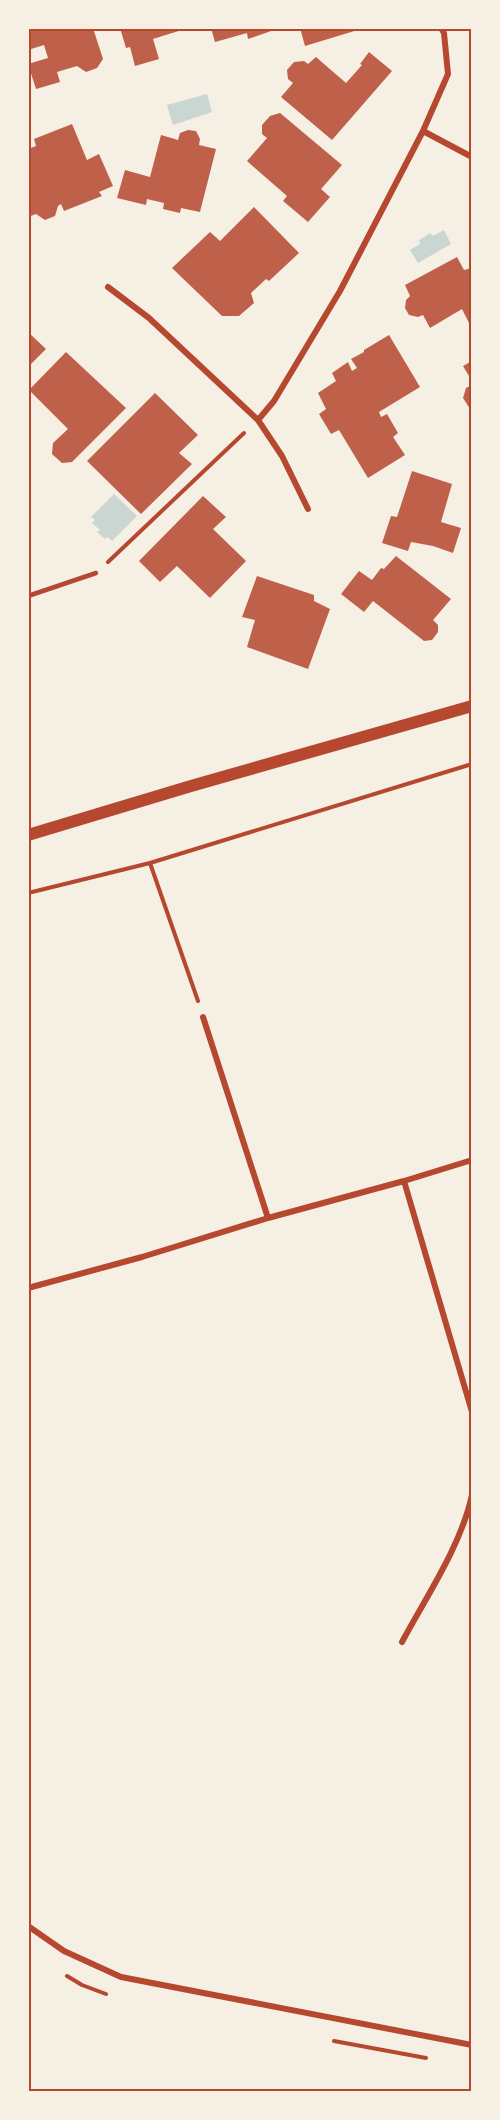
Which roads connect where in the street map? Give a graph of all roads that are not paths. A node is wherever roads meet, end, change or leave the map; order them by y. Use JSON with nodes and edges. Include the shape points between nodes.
{"nodes":[{"id":1,"x":441,"y":28,"type":"edge"},
{"id":2,"x":423,"y":131,"type":"junction"},
{"id":3,"x":471,"y":157,"type":"edge"},
{"id":4,"x":108,"y":287,"type":"dead end"},
{"id":5,"x":258,"y":420,"type":"junction"},
{"id":6,"x":308,"y":509,"type":"dead end"},
{"id":7,"x":96,"y":573,"type":"road end"},
{"id":8,"x":28,"y":596,"type":"edge"},
{"id":9,"x":471,"y":706,"type":"edge"},
{"id":10,"x":28,"y":835,"type":"edge"},
{"id":11,"x":203,"y":1017,"type":"road end"},
{"id":12,"x":471,"y":1160,"type":"edge"},
{"id":13,"x":404,"y":1181,"type":"junction"},
{"id":14,"x":268,"y":1218,"type":"junction"},
{"id":15,"x":28,"y":1288,"type":"edge"},
{"id":16,"x":471,"y":1412,"type":"edge"},
{"id":17,"x":471,"y":1495,"type":"edge"},
{"id":18,"x":402,"y":1642,"type":"dead end"},
{"id":19,"x":28,"y":1926,"type":"edge"},
{"id":20,"x":471,"y":2045,"type":"edge"}],
"edges":[{"from":1,"to":2,"type":"street","via":[[448,74]]},
{"from":2,"to":3,"type":"street"},
{"from":2,"to":5,"type":"street","via":[[340,291],[274,401]]},
{"from":4,"to":5,"type":"street","via":[[149,318]]},
{"from":5,"to":6,"type":"street","via":[[282,456]]},
{"from":7,"to":8,"type":"lane"},
{"from":9,"to":10,"type":"main road"},
{"from":11,"to":14,"type":"street"},
{"from":12,"to":13,"type":"street"},
{"from":13,"to":14,"type":"street"},
{"from":13,"to":16,"type":"street"},
{"from":14,"to":15,"type":"street"},
{"from":17,"to":18,"type":"street","via":[[449,1555]]},
{"from":19,"to":20,"type":"street","via":[[64,1951],[121,1977]]}]}
